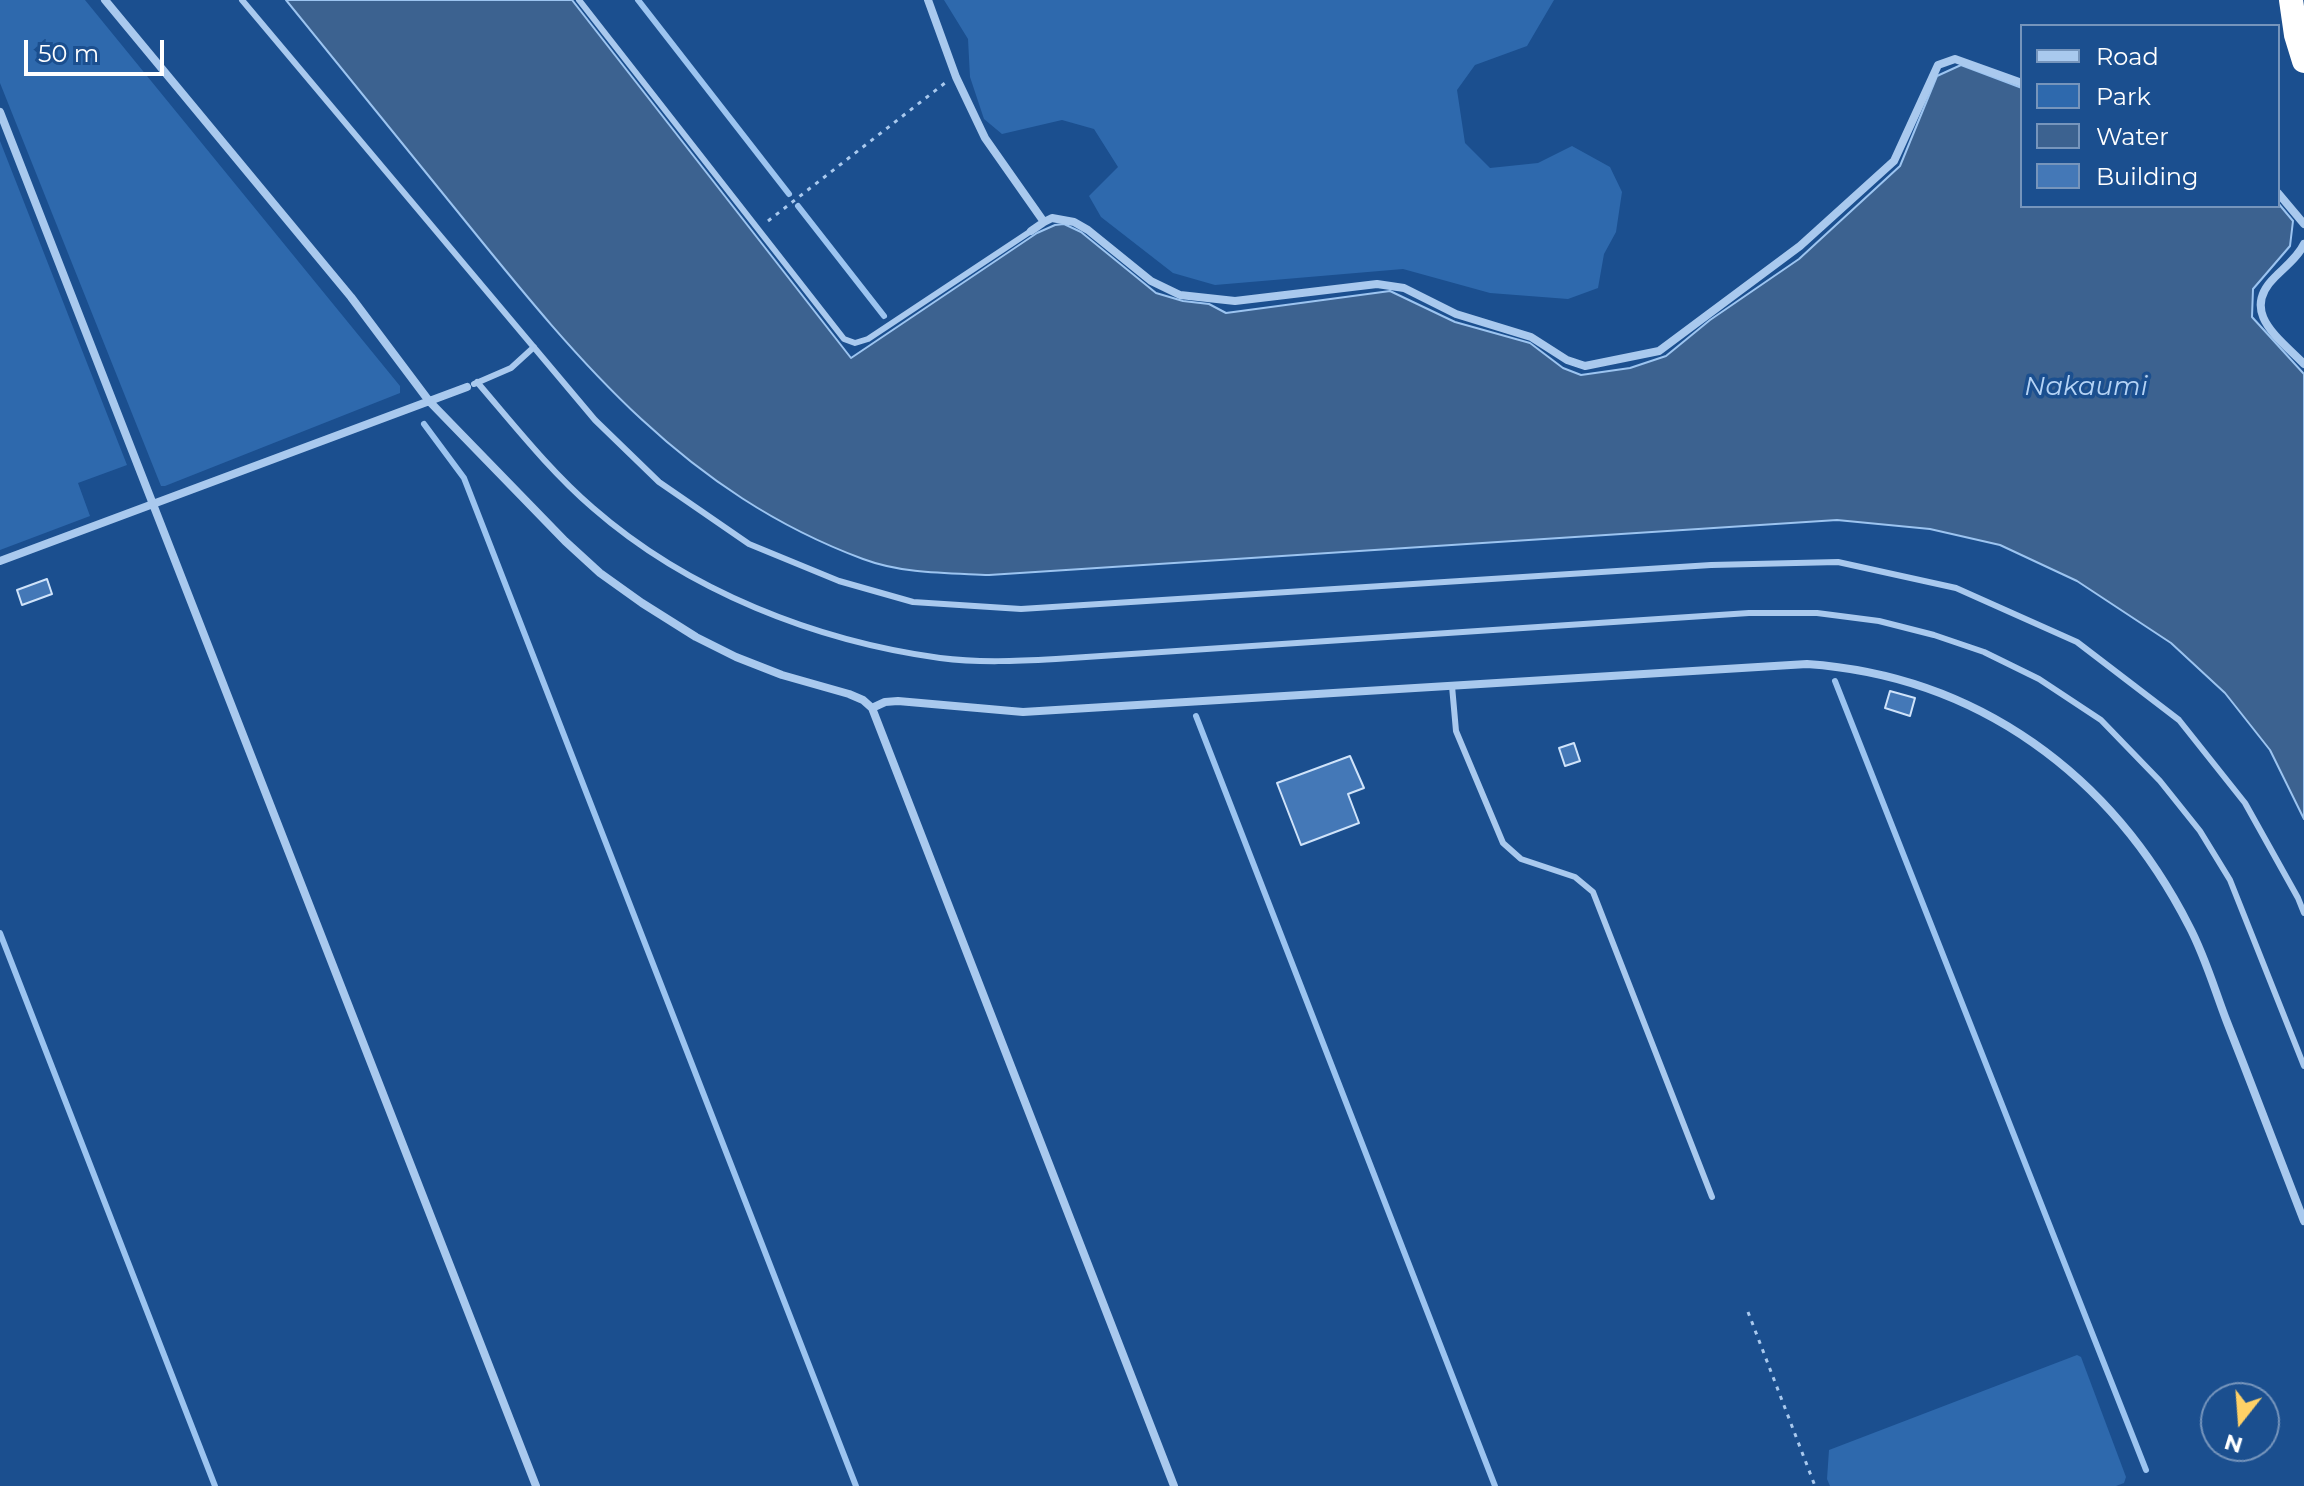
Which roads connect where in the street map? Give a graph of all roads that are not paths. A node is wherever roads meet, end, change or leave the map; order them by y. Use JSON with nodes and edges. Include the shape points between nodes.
{"nodes":[{"id":1,"x":105,"y":0,"type":"edge"},
{"id":2,"x":242,"y":0,"type":"edge"},
{"id":3,"x":579,"y":0,"type":"edge"},
{"id":4,"x":928,"y":0,"type":"edge"},
{"id":5,"x":2291,"y":0,"type":"edge"},
{"id":6,"x":2304,"y":61,"type":"edge"},
{"id":7,"x":2020,"y":82,"type":"edge"},
{"id":8,"x":0,"y":112,"type":"edge"},
{"id":9,"x":2280,"y":195,"type":"edge"},
{"id":10,"x":1044,"y":222,"type":"junction"},
{"id":11,"x":2304,"y":224,"type":"edge"},
{"id":12,"x":1031,"y":231,"type":"joint"},
{"id":13,"x":2304,"y":244,"type":"edge"},
{"id":14,"x":534,"y":347,"type":"junction"},
{"id":15,"x":2304,"y":364,"type":"edge"},
{"id":16,"x":477,"y":382,"type":"junction"},
{"id":17,"x":467,"y":387,"type":"joint"},
{"id":18,"x":429,"y":401,"type":"junction"},
{"id":19,"x":153,"y":504,"type":"junction"},
{"id":20,"x":0,"y":561,"type":"edge"},
{"id":21,"x":1452,"y":686,"type":"junction"},
{"id":22,"x":872,"y":708,"type":"junction"},
{"id":23,"x":2304,"y":913,"type":"edge"},
{"id":24,"x":2304,"y":1066,"type":"edge"},
{"id":25,"x":1712,"y":1197,"type":"dead end"},
{"id":26,"x":2304,"y":1221,"type":"edge"},
{"id":27,"x":536,"y":1486,"type":"edge"},
{"id":28,"x":1174,"y":1486,"type":"edge"}],
"edges":[{"from":1,"to":18,"type":"street","via":[[351,297]]},
{"from":2,"to":14,"type":"lane"},
{"from":3,"to":12,"type":"lane","via":[[844,339],[868,339]]},
{"from":4,"to":10,"type":"street","via":[[985,138]]},
{"from":5,"to":6,"type":"highway"},
{"from":7,"to":10,"type":"street","via":[[1955,59],[1938,65],[1894,161],[1800,246],[1659,351],[1585,366],[1531,337],[1456,314],[1404,288],[1377,284],[1235,301],[1180,295],[1151,281],[1074,222]]},
{"from":8,"to":19,"type":"street"},
{"from":9,"to":11,"type":"street"},
{"from":10,"to":12,"type":"street"},
{"from":13,"to":15,"type":"street","via":[[2264,287],[2260,310],[2267,325]]},
{"from":14,"to":16,"type":"lane","via":[[511,368]]},
{"from":14,"to":23,"type":"lane","via":[[595,420],[659,482],[749,544],[839,581],[913,602],[1021,609],[1696,566],[1838,562],[1956,588],[2077,642],[2179,720],[2245,803]]},
{"from":16,"to":17,"type":"lane"},
{"from":16,"to":24,"type":"lane","via":[[550,465],[630,538],[754,607],[867,645],[942,658],[1005,661],[1749,613],[1817,613],[1879,621],[1984,652],[2039,679],[2101,720],[2200,831],[2230,880]]},
{"from":17,"to":18,"type":"street"},
{"from":18,"to":19,"type":"street"},
{"from":18,"to":22,"type":"street","via":[[565,541],[642,603],[736,657],[849,694]]},
{"from":19,"to":20,"type":"street"},
{"from":19,"to":27,"type":"street"},
{"from":21,"to":22,"type":"street","via":[[1023,712],[898,701]]},
{"from":21,"to":25,"type":"lane","via":[[1456,731],[1503,843],[1521,859],[1575,877],[1593,892]]},
{"from":21,"to":26,"type":"street","via":[[1818,665],[1875,673],[1917,686],[2006,724],[2080,779],[2127,828],[2160,874],[2190,928]]},
{"from":22,"to":28,"type":"street"}]}
